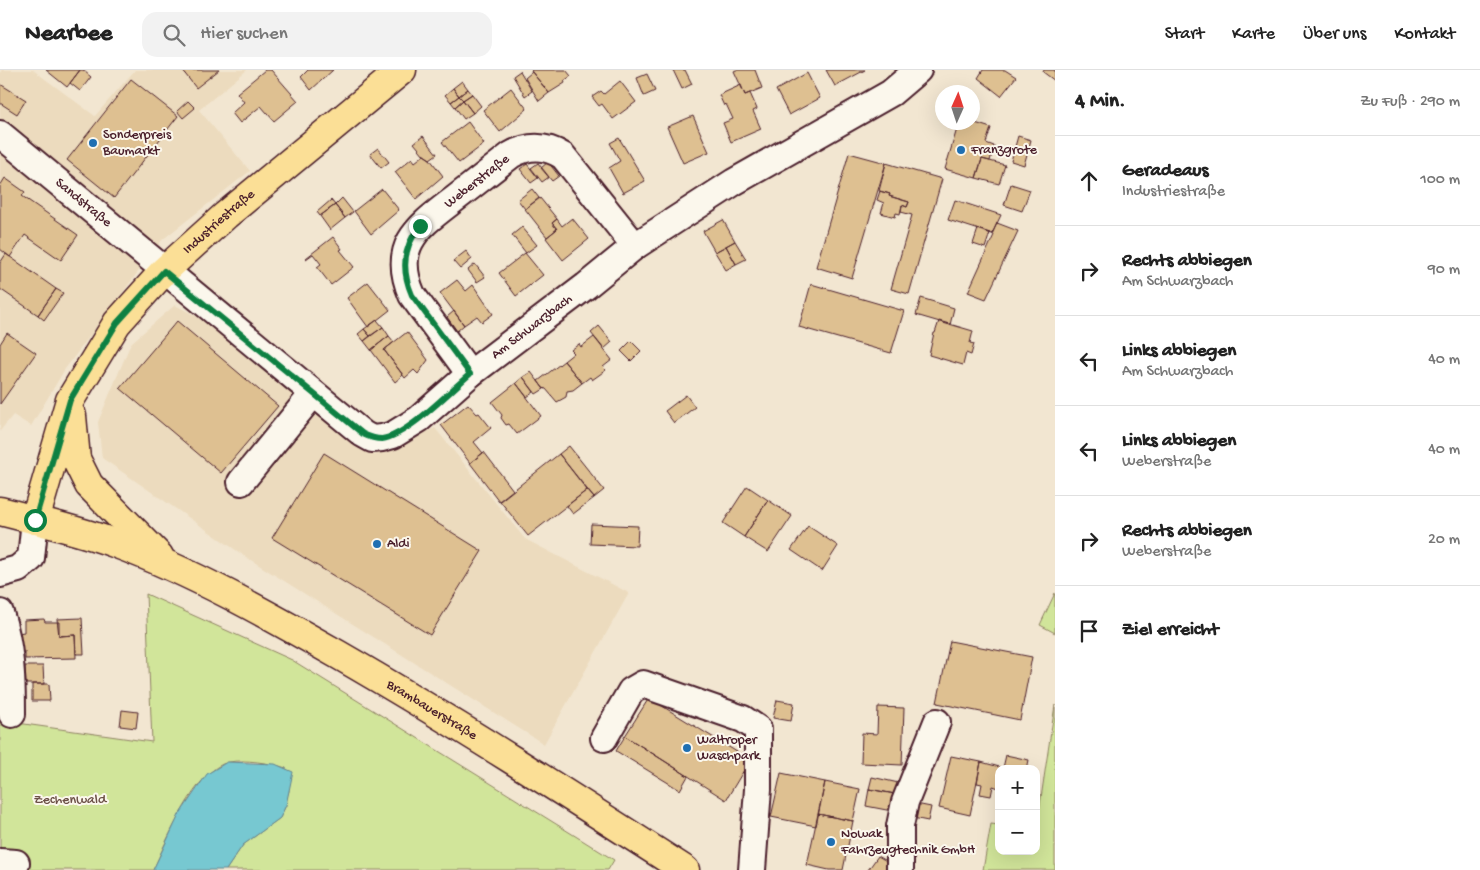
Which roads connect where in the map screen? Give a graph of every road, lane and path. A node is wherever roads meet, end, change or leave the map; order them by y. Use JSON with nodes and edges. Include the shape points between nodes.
{"nodes":[{"id":1,"x":918,"y":70,"type":"edge"},
{"id":2,"x":396,"y":72,"type":"edge"},
{"id":3,"x":0,"y":134,"type":"edge"},
{"id":4,"x":635,"y":246,"type":"junction"},
{"id":5,"x":164,"y":271,"type":"junction"},
{"id":6,"x":470,"y":374,"type":"junction"},
{"id":7,"x":313,"y":394,"type":"junction"},
{"id":8,"x":70,"y":400,"type":"junction"},
{"id":9,"x":241,"y":482,"type":"dead end"},
{"id":10,"x":0,"y":512,"type":"edge"},
{"id":11,"x":35,"y":520,"type":"junction"},
{"id":12,"x":169,"y":565,"type":"junction"},
{"id":13,"x":0,"y":574,"type":"edge"},
{"id":14,"x":0,"y":613,"type":"edge"},
{"id":15,"x":12,"y":714,"type":"dead end"},
{"id":16,"x":937,"y":722,"type":"dead end"},
{"id":17,"x":604,"y":738,"type":"dead end"},
{"id":18,"x":685,"y":870,"type":"edge"},
{"id":19,"x":752,"y":870,"type":"edge"},
{"id":20,"x":900,"y":870,"type":"edge"}],
"edges":[{"from":1,"to":4,"type":"street","name":"Am Schwarzbach","via":[[891,93],[734,182]]},
{"from":2,"to":5,"type":"main road","name":"Industriestraße"},
{"from":3,"to":5,"type":"street","name":"Sandstraße"},
{"from":4,"to":6,"type":"street","name":"Am Schwarzbach"},
{"from":4,"to":6,"type":"street","name":"Weberstraße","via":[[563,156],[535,147],[511,155],[420,226],[406,250],[405,272],[412,295]]},
{"from":5,"to":7,"type":"street","name":"Am Schwarzbach"},
{"from":5,"to":8,"type":"main road","name":"Industriestraße","via":[[117,323]]},
{"from":6,"to":7,"type":"street","name":"Am Schwarzbach","via":[[419,419],[394,435],[382,438],[372,439],[363,434]]},
{"from":7,"to":9,"type":"street"},
{"from":8,"to":11,"type":"main road","name":"Industriestraße"},
{"from":8,"to":12,"type":"main road","name":"Brambauerstraße","via":[[76,459],[89,484]]},
{"from":10,"to":11,"type":"main road","name":"Brambauerstraße"},
{"from":11,"to":12,"type":"main road","name":"Brambauerstraße","via":[[115,544]]},
{"from":11,"to":13,"type":"street","via":[[31,558],[18,569]]},
{"from":12,"to":18,"type":"main road","name":"Brambauerstraße","via":[[249,604],[391,685]]},
{"from":14,"to":15,"type":"street","via":[[12,672]]},
{"from":16,"to":20,"type":"street","via":[[904,802],[900,826]]},
{"from":17,"to":19,"type":"street","via":[[631,691],[643,684],[742,719],[758,729],[758,789]]}]}
